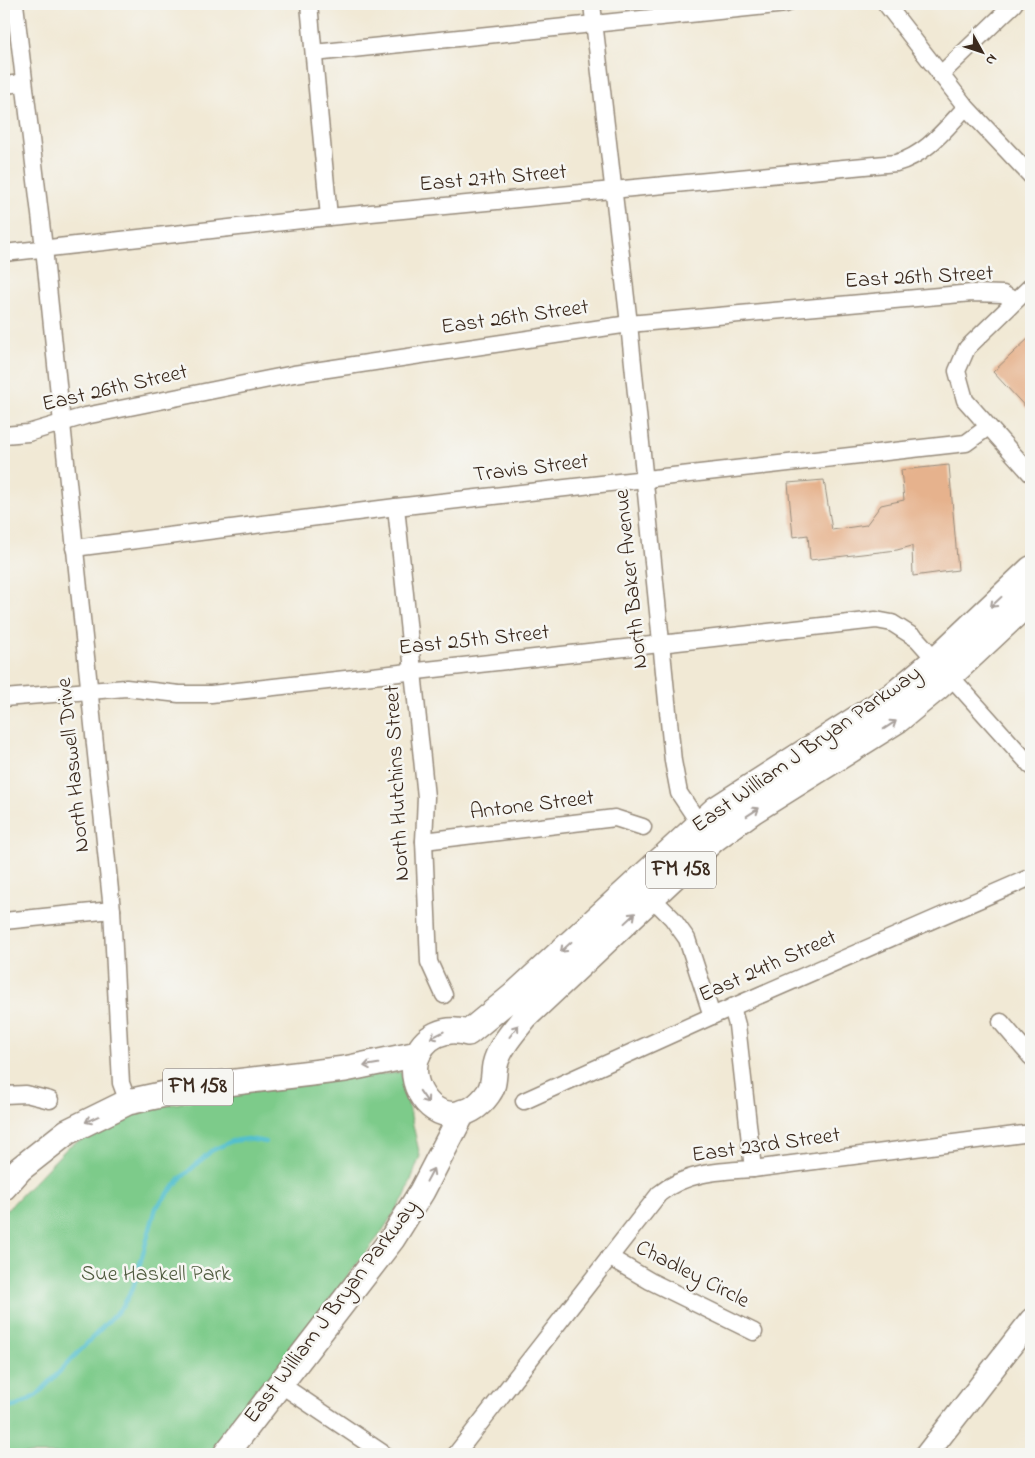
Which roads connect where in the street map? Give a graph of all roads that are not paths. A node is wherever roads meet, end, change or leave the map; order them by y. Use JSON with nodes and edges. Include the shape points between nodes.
{"nodes":[{"id":1,"x":15,"y":4,"type":"edge"},
{"id":2,"x":309,"y":4,"type":"edge"},
{"id":3,"x":592,"y":4,"type":"edge"},
{"id":4,"x":786,"y":4,"type":"edge"},
{"id":5,"x":886,"y":4,"type":"edge"},
{"id":6,"x":1014,"y":4,"type":"edge"},
{"id":7,"x":593,"y":22,"type":"junction"},
{"id":8,"x":314,"y":53,"type":"junction"},
{"id":9,"x":940,"y":75,"type":"junction"},
{"id":10,"x":23,"y":83,"type":"junction"},
{"id":11,"x":4,"y":85,"type":"edge"},
{"id":12,"x":966,"y":107,"type":"junction"},
{"id":13,"x":1031,"y":176,"type":"edge"},
{"id":14,"x":614,"y":190,"type":"junction"},
{"id":15,"x":329,"y":216,"type":"junction"},
{"id":16,"x":44,"y":248,"type":"junction"},
{"id":17,"x":4,"y":253,"type":"edge"},
{"id":18,"x":1031,"y":286,"type":"edge"},
{"id":19,"x":1015,"y":301,"type":"junction"},
{"id":20,"x":629,"y":324,"type":"junction"},
{"id":21,"x":60,"y":423,"type":"junction"},
{"id":22,"x":988,"y":427,"type":"junction"},
{"id":23,"x":4,"y":435,"type":"edge"},
{"id":24,"x":1031,"y":474,"type":"edge"},
{"id":25,"x":644,"y":478,"type":"junction"},
{"id":26,"x":396,"y":507,"type":"junction"},
{"id":27,"x":74,"y":548,"type":"junction"},
{"id":28,"x":1031,"y":569,"type":"edge"},
{"id":29,"x":1031,"y":600,"type":"edge"},
{"id":30,"x":661,"y":644,"type":"junction"},
{"id":31,"x":942,"y":668,"type":"junction"},
{"id":32,"x":414,"y":669,"type":"junction"},
{"id":33,"x":90,"y":692,"type":"junction"},
{"id":34,"x":4,"y":698,"type":"edge"},
{"id":35,"x":1031,"y":766,"type":"edge"},
{"id":36,"x":698,"y":823,"type":"junction"},
{"id":37,"x":643,"y":827,"type":"dead end"},
{"id":38,"x":424,"y":841,"type":"junction"},
{"id":39,"x":1031,"y":877,"type":"edge"},
{"id":40,"x":652,"y":898,"type":"junction"},
{"id":41,"x":112,"y":910,"type":"junction"},
{"id":42,"x":4,"y":922,"type":"edge"},
{"id":43,"x":444,"y":995,"type":"dead end"},
{"id":44,"x":732,"y":1007,"type":"junction"},
{"id":45,"x":712,"y":1016,"type":"junction"},
{"id":46,"x":1001,"y":1022,"type":"dead end"},
{"id":47,"x":468,"y":1034,"type":"junction"},
{"id":48,"x":418,"y":1054,"type":"junction"},
{"id":49,"x":1031,"y":1057,"type":"edge"},
{"id":50,"x":495,"y":1066,"type":"junction"},
{"id":51,"x":4,"y":1095,"type":"edge"},
{"id":52,"x":50,"y":1100,"type":"dead end"},
{"id":53,"x":524,"y":1101,"type":"dead end"},
{"id":54,"x":128,"y":1102,"type":"junction"},
{"id":55,"x":463,"y":1112,"type":"junction"},
{"id":56,"x":1031,"y":1133,"type":"edge"},
{"id":57,"x":753,"y":1169,"type":"junction"},
{"id":58,"x":4,"y":1187,"type":"edge"},
{"id":59,"x":609,"y":1257,"type":"junction"},
{"id":60,"x":754,"y":1332,"type":"dead end"},
{"id":61,"x":1027,"y":1334,"type":"edge"},
{"id":62,"x":280,"y":1384,"type":"junction"},
{"id":63,"x":226,"y":1454,"type":"edge"},
{"id":64,"x":384,"y":1454,"type":"edge"},
{"id":65,"x":456,"y":1454,"type":"edge"},
{"id":66,"x":926,"y":1454,"type":"edge"}],
"edges":[{"from":1,"to":10,"type":"street","name":"North Haswell Drive"},
{"from":2,"to":8,"type":"street"},
{"from":3,"to":7,"type":"street","name":"North Baker Avenue"},
{"from":4,"to":7,"type":"street"},
{"from":5,"to":9,"type":"street"},
{"from":6,"to":9,"type":"street"},
{"from":7,"to":8,"type":"street"},
{"from":7,"to":14,"type":"street","name":"North Baker Avenue"},
{"from":8,"to":15,"type":"street"},
{"from":9,"to":12,"type":"street"},
{"from":10,"to":11,"type":"street"},
{"from":10,"to":16,"type":"street","name":"North Haswell Drive"},
{"from":12,"to":13,"type":"street"},
{"from":12,"to":14,"type":"street","name":"East 27th Street","via":[[924,150],[896,163]]},
{"from":14,"to":15,"type":"street","name":"East 27th Street"},
{"from":14,"to":20,"type":"street","name":"North Baker Avenue"},
{"from":15,"to":16,"type":"street","name":"East 27th Street"},
{"from":16,"to":17,"type":"street","name":"East 27th Street"},
{"from":16,"to":21,"type":"street","name":"North Haswell Drive"},
{"from":18,"to":19,"type":"street","name":"East 26th Street"},
{"from":19,"to":20,"type":"street","name":"East 26th Street","via":[[1003,294],[972,293]]},
{"from":19,"to":22,"type":"street","via":[[967,348],[957,372],[964,400]]},
{"from":20,"to":21,"type":"street","name":"East 26th Street","via":[[294,374]]},
{"from":20,"to":25,"type":"street","name":"North Baker Avenue"},
{"from":21,"to":23,"type":"street","name":"East 26th Street","via":[[28,433]]},
{"from":21,"to":27,"type":"street","name":"North Haswell Drive"},
{"from":22,"to":24,"type":"street"},
{"from":22,"to":25,"type":"street","name":"Travis Street","via":[[966,443]]},
{"from":25,"to":26,"type":"street","name":"Travis Street"},
{"from":25,"to":30,"type":"street","name":"North Baker Avenue"},
{"from":26,"to":27,"type":"street","name":"Travis Street"},
{"from":26,"to":32,"type":"street","name":"North Hutchins Street"},
{"from":27,"to":33,"type":"street","name":"North Haswell Drive"},
{"from":28,"to":31,"type":"main road","name":"East William J Bryan Parkway","number":"FM 158","one_way":true},
{"from":29,"to":31,"type":"main road","name":"East William J Bryan Parkway","number":"FM 158"},
{"from":30,"to":31,"type":"street","name":"East 25th Street","via":[[876,620],[892,623],[917,639]]},
{"from":30,"to":32,"type":"street","name":"East 25th Street"},
{"from":30,"to":36,"type":"street","name":"North Baker Avenue","via":[[679,793]]},
{"from":31,"to":35,"type":"street","name":"East 25th Street"},
{"from":31,"to":36,"type":"main road","name":"East William J Bryan Parkway","number":"FM 158","via":[[737,793]]},
{"from":40,"to":31,"type":"main road","name":"East William J Bryan Parkway","number":"FM 158","one_way":true,"via":[[729,827],[898,720]]},
{"from":32,"to":33,"type":"street","name":"East 25th Street","via":[[211,694],[126,688]]},
{"from":32,"to":38,"type":"street","name":"North Hutchins Street","via":[[426,797]]},
{"from":33,"to":34,"type":"street","name":"East 25th Street"},
{"from":33,"to":41,"type":"street","name":"North Haswell Drive"},
{"from":36,"to":47,"type":"main road","name":"East William J Bryan Parkway","number":"FM 158","one_way":true},
{"from":37,"to":38,"type":"street","name":"Antone Street","via":[[615,818]]},
{"from":38,"to":43,"type":"street","name":"North Hutchins Street","via":[[429,962]]},
{"from":39,"to":44,"type":"street","name":"East 24th Street"},
{"from":40,"to":45,"type":"street","via":[[687,939]]},
{"from":50,"to":40,"type":"main road","name":"East William J Bryan Parkway","number":"FM 158","one_way":true,"via":[[504,1045],[525,1017]]},
{"from":41,"to":42,"type":"street"},
{"from":41,"to":54,"type":"street","name":"North Haswell Drive","via":[[121,1083]]},
{"from":44,"to":45,"type":"street","name":"East 24th Street"},
{"from":44,"to":57,"type":"street","via":[[737,1025]]},
{"from":45,"to":53,"type":"street","name":"East 24th Street"},
{"from":46,"to":49,"type":"street"},
{"from":47,"to":48,"type":"main road","one_way":true,"via":[[453,1030],[438,1034],[426,1042]]},
{"from":47,"to":50,"type":"main road","via":[[488,1050]]},
{"from":48,"to":54,"type":"main road","number":"FM 158","one_way":true,"via":[[345,1069],[202,1086]]},
{"from":48,"to":55,"type":"main road","one_way":true,"via":[[415,1080],[427,1102],[445,1114]]},
{"from":50,"to":55,"type":"main road","name":"East William J Bryan Parkway","number":"FM 158","via":[[495,1080],[488,1095],[477,1106]]},
{"from":51,"to":52,"type":"street","via":[[26,1094]]},
{"from":54,"to":58,"type":"main road","number":"FM 158","one_way":true,"via":[[67,1132],[20,1169]]},
{"from":62,"to":55,"type":"main road","name":"East William J Bryan Parkway","one_way":true,"via":[[392,1239]]},
{"from":56,"to":57,"type":"street","name":"East 23rd Street"},
{"from":57,"to":59,"type":"street","name":"East 23rd Street","via":[[710,1172],[671,1184],[659,1194]]},
{"from":59,"to":60,"type":"street","name":"Chadley Circle"},
{"from":59,"to":65,"type":"street","name":"East 23rd Street"},
{"from":61,"to":66,"type":"street"},
{"from":62,"to":63,"type":"main road","name":"East William J Bryan Parkway"},
{"from":62,"to":64,"type":"street"}]}
